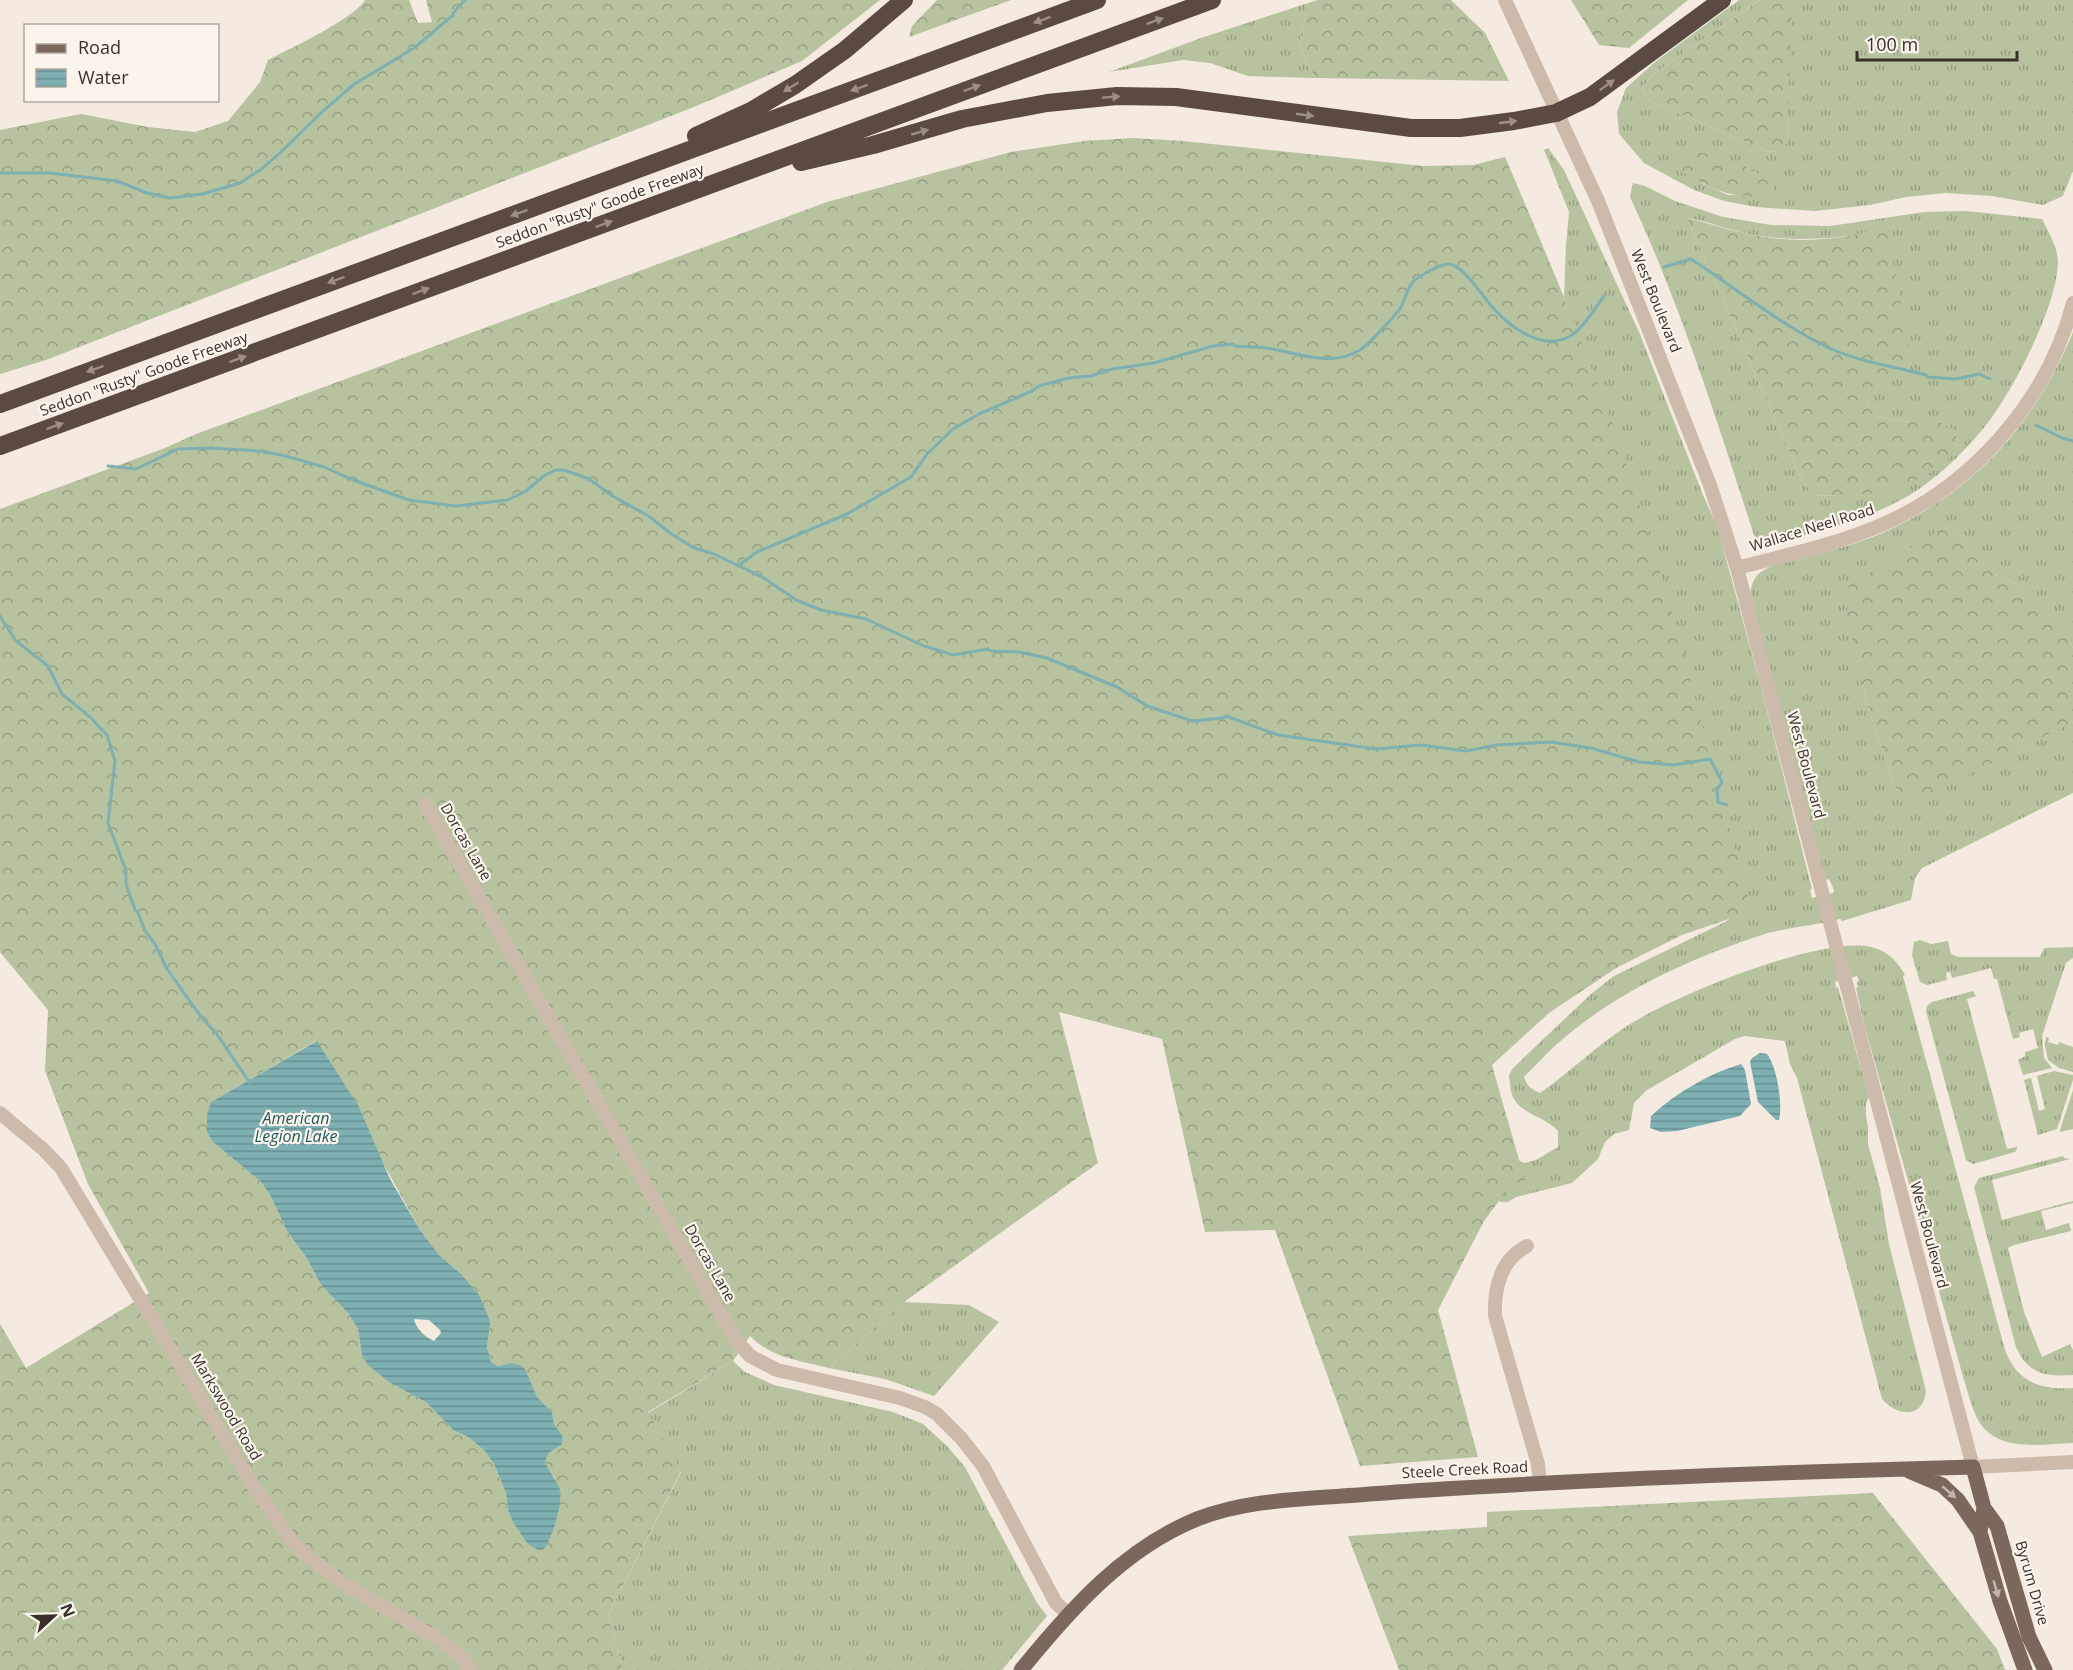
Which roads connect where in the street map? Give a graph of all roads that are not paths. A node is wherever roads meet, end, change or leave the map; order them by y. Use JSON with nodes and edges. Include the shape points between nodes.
{"nodes":[{"id":1,"x":904,"y":0,"type":"edge"},
{"id":2,"x":1097,"y":0,"type":"edge"},
{"id":3,"x":1212,"y":0,"type":"edge"},
{"id":4,"x":1504,"y":0,"type":"edge"},
{"id":5,"x":1722,"y":0,"type":"edge"},
{"id":6,"x":1556,"y":113,"type":"junction"},
{"id":7,"x":720,"y":181,"type":"junction"},
{"id":8,"x":560,"y":198,"type":"junction"},
{"id":9,"x":2073,"y":303,"type":"edge"},
{"id":10,"x":0,"y":404,"type":"edge"},
{"id":11,"x":0,"y":447,"type":"edge"},
{"id":12,"x":1737,"y":568,"type":"junction"},
{"id":13,"x":425,"y":804,"type":"dead end"},
{"id":14,"x":0,"y":1113,"type":"edge"},
{"id":15,"x":1527,"y":1246,"type":"dead end"},
{"id":16,"x":2073,"y":1462,"type":"edge"},
{"id":17,"x":1973,"y":1467,"type":"junction"},
{"id":18,"x":1903,"y":1469,"type":"junction"},
{"id":19,"x":1540,"y":1484,"type":"junction"},
{"id":20,"x":1984,"y":1508,"type":"junction"},
{"id":21,"x":1980,"y":1532,"type":"junction"},
{"id":22,"x":1068,"y":1614,"type":"junction"},
{"id":23,"x":472,"y":1670,"type":"edge"},
{"id":24,"x":1021,"y":1670,"type":"edge"},
{"id":25,"x":2025,"y":1670,"type":"edge"},
{"id":26,"x":2045,"y":1670,"type":"edge"}],
"edges":[{"from":1,"to":8,"type":"highway","one_way":true,"via":[[845,50],[751,111]]},
{"from":2,"to":8,"type":"highway","name":"Seddon \"Rusty\" Goode Freeway","one_way":true},
{"from":7,"to":3,"type":"highway","name":"Seddon \"Rusty\" Goode Freeway","one_way":true},
{"from":4,"to":6,"type":"street","name":"West Boulevard"},
{"from":6,"to":5,"type":"highway","one_way":true,"via":[[1590,97]]},
{"from":7,"to":6,"type":"highway","one_way":true,"via":[[873,145],[962,119],[1047,103],[1117,96],[1176,97],[1411,128],[1460,128]]},
{"from":6,"to":12,"type":"street","name":"West Boulevard","via":[[1598,201],[1710,485]]},
{"from":11,"to":7,"type":"highway","name":"Seddon \"Rusty\" Goode Freeway","one_way":true},
{"from":8,"to":10,"type":"highway","name":"Seddon \"Rusty\" Goode Freeway","one_way":true},
{"from":9,"to":12,"type":"street","name":"Wallace Neel Road","via":[[2060,343],[2031,397],[1978,462],[1953,483],[1874,528]]},
{"from":12,"to":17,"type":"street","name":"West Boulevard"},
{"from":13,"to":22,"type":"street","name":"Dorcas Lane","via":[[735,1339],[750,1356],[777,1370],[900,1398],[937,1414],[983,1466],[1056,1603]]},
{"from":14,"to":23,"type":"street","name":"Markswood Road","via":[[61,1168],[254,1487],[290,1539],[341,1582],[443,1642]]},
{"from":15,"to":19,"type":"street","via":[[1515,1252],[1499,1277],[1495,1316],[1538,1464]]},
{"from":16,"to":17,"type":"street"},
{"from":17,"to":18,"type":"main road","name":"Steele Creek Road"},
{"from":17,"to":20,"type":"main road","name":"Byrum Drive"},
{"from":18,"to":19,"type":"main road","name":"Steele Creek Road"},
{"from":18,"to":21,"type":"main road","one_way":true,"via":[[1942,1485],[1965,1508]]},
{"from":19,"to":22,"type":"main road","name":"Steele Creek Road","via":[[1311,1498],[1224,1510],[1197,1519],[1143,1548],[1112,1571]]},
{"from":20,"to":21,"type":"main road","name":"Byrum Drive"},
{"from":20,"to":26,"type":"main road","name":"Byrum Drive","via":[[1997,1526],[2029,1637]]},
{"from":21,"to":25,"type":"main road","name":"Byrum Drive","one_way":true},
{"from":22,"to":24,"type":"main road","name":"Steele Creek Road"}]}
